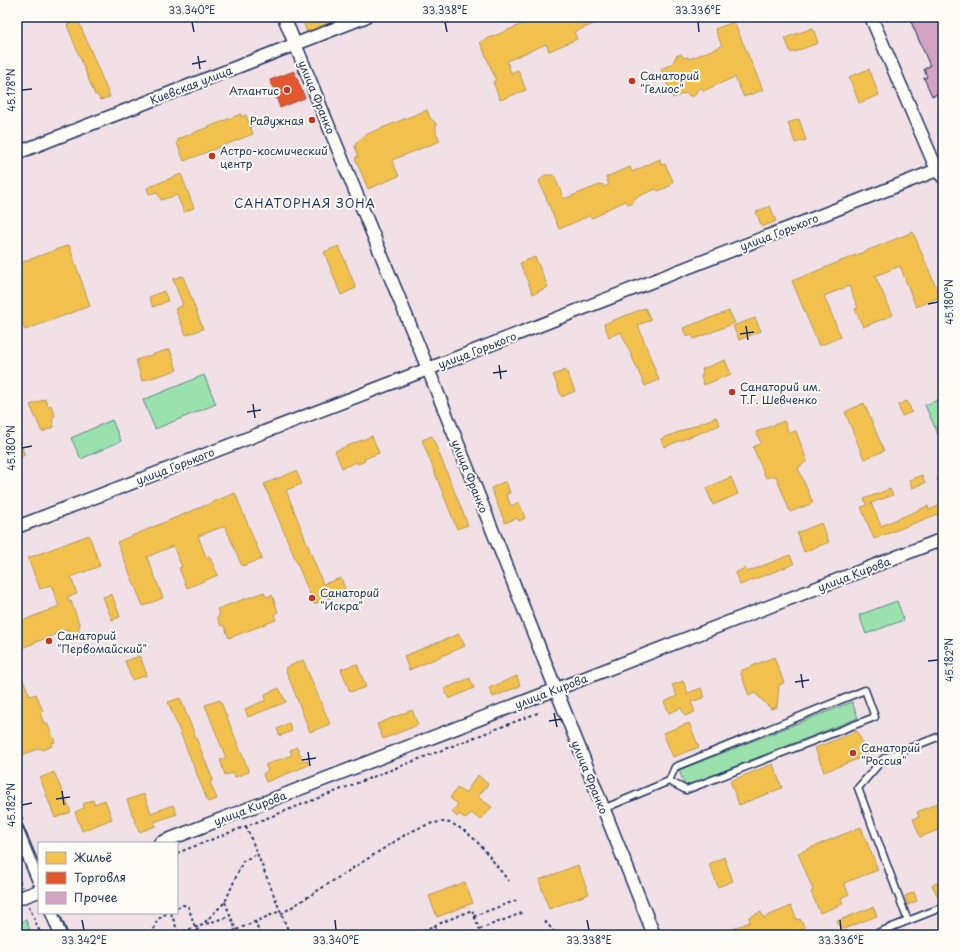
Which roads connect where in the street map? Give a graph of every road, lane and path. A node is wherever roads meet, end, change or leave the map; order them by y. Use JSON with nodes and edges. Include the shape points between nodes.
{"nodes":[{"id":1,"x":284,"y":17,"type":"edge"},
{"id":2,"x":365,"y":17,"type":"edge"},
{"id":3,"x":870,"y":17,"type":"edge"},
{"id":4,"x":295,"y":44,"type":"junction"},
{"id":5,"x":17,"y":153,"type":"edge"},
{"id":6,"x":941,"y":172,"type":"edge"},
{"id":7,"x":428,"y":369,"type":"junction"},
{"id":8,"x":17,"y":527,"type":"edge"},
{"id":9,"x":943,"y":539,"type":"edge"},
{"id":10,"x":554,"y":690,"type":"junction"},
{"id":11,"x":540,"y":712,"type":"dead end"},
{"id":12,"x":943,"y":735,"type":"edge"},
{"id":13,"x":669,"y":781,"type":"junction"},
{"id":14,"x":603,"y":809,"type":"junction"},
{"id":15,"x":246,"y":826,"type":"junction"},
{"id":16,"x":17,"y":829,"type":"edge"},
{"id":17,"x":163,"y":842,"type":"edge"},
{"id":18,"x":178,"y":853,"type":"edge"},
{"id":19,"x":257,"y":854,"type":"junction"},
{"id":20,"x":38,"y":879,"type":"edge"},
{"id":21,"x":509,"y":881,"type":"dead end"},
{"id":22,"x":38,"y":891,"type":"edge"},
{"id":23,"x":17,"y":899,"type":"edge"},
{"id":24,"x":517,"y":900,"type":"dead end"},
{"id":25,"x":225,"y":902,"type":"junction"},
{"id":26,"x":943,"y":907,"type":"edge"},
{"id":27,"x":178,"y":908,"type":"edge"},
{"id":28,"x":281,"y":913,"type":"junction"},
{"id":29,"x":522,"y":913,"type":"dead end"},
{"id":30,"x":52,"y":914,"type":"edge"},
{"id":31,"x":166,"y":914,"type":"edge"},
{"id":32,"x":170,"y":914,"type":"edge"},
{"id":33,"x":230,"y":916,"type":"junction"},
{"id":34,"x":474,"y":916,"type":"junction"},
{"id":35,"x":255,"y":921,"type":"junction"},
{"id":36,"x":545,"y":921,"type":"dead end"},
{"id":37,"x":908,"y":921,"type":"junction"},
{"id":38,"x":203,"y":924,"type":"junction"},
{"id":39,"x":435,"y":926,"type":"junction"},
{"id":40,"x":195,"y":927,"type":"junction"},
{"id":41,"x":480,"y":929,"type":"junction"},
{"id":42,"x":236,"y":930,"type":"junction"},
{"id":43,"x":179,"y":934,"type":"edge"},
{"id":44,"x":289,"y":934,"type":"edge"},
{"id":45,"x":61,"y":935,"type":"edge"},
{"id":46,"x":152,"y":935,"type":"edge"},
{"id":47,"x":172,"y":935,"type":"edge"},
{"id":48,"x":192,"y":935,"type":"edge"},
{"id":49,"x":222,"y":935,"type":"edge"},
{"id":50,"x":238,"y":935,"type":"edge"},
{"id":51,"x":260,"y":935,"type":"edge"},
{"id":52,"x":284,"y":935,"type":"edge"},
{"id":53,"x":412,"y":935,"type":"edge"},
{"id":54,"x":439,"y":935,"type":"edge"},
{"id":55,"x":479,"y":935,"type":"edge"},
{"id":56,"x":556,"y":935,"type":"edge"},
{"id":57,"x":654,"y":935,"type":"edge"},
{"id":58,"x":872,"y":935,"type":"edge"}],
"edges":[{"from":1,"to":4,"type":"street","name":"улица Франко"},
{"from":2,"to":4,"type":"street","name":"Киевская улица"},
{"from":3,"to":6,"type":"street"},
{"from":4,"to":5,"type":"street","name":"Киевская улица"},
{"from":4,"to":7,"type":"street","name":"улица Франко"},
{"from":6,"to":7,"type":"street","name":"улица Горького"},
{"from":7,"to":8,"type":"street","name":"улица Горького"},
{"from":7,"to":10,"type":"street","name":"улица Франко"},
{"from":9,"to":10,"type":"street","name":"улица Кирова"},
{"from":10,"to":14,"type":"street","name":"улица Франко"},
{"from":10,"to":17,"type":"street","name":"улица Кирова"},
{"from":11,"to":15,"type":"path"},
{"from":12,"to":37,"type":"lane","via":[[884,758],[858,788]]},
{"from":13,"to":13,"type":"lane","via":[[686,790],[875,717],[865,690],[675,767]]},
{"from":13,"to":14,"type":"lane"},
{"from":14,"to":57,"type":"street","name":"улица Франко"},
{"from":15,"to":18,"type":"path"},
{"from":15,"to":19,"type":"path"},
{"from":16,"to":20,"type":"street"},
{"from":19,"to":25,"type":"path","via":[[243,861]]},
{"from":19,"to":28,"type":"path"},
{"from":21,"to":28,"type":"path","via":[[483,847],[465,832],[452,823],[435,822],[408,832]]},
{"from":22,"to":23,"type":"street"},
{"from":24,"to":34,"type":"path"},
{"from":25,"to":33,"type":"path"},
{"from":25,"to":38,"type":"path"},
{"from":26,"to":37,"type":"lane"},
{"from":27,"to":40,"type":"path","via":[[188,906]]},
{"from":28,"to":35,"type":"path"},
{"from":28,"to":44,"type":"path"},
{"from":29,"to":41,"type":"path"},
{"from":30,"to":45,"type":"street"},
{"from":31,"to":46,"type":"path","via":[[157,920]]},
{"from":32,"to":43,"type":"path"},
{"from":33,"to":38,"type":"path"},
{"from":33,"to":42,"type":"path"},
{"from":34,"to":39,"type":"path","via":[[472,910]]},
{"from":34,"to":41,"type":"path"},
{"from":35,"to":42,"type":"path"},
{"from":35,"to":51,"type":"path"},
{"from":36,"to":56,"type":"path"},
{"from":37,"to":58,"type":"lane"},
{"from":38,"to":40,"type":"path"},
{"from":38,"to":48,"type":"path"},
{"from":39,"to":53,"type":"path"},
{"from":39,"to":54,"type":"path"},
{"from":40,"to":43,"type":"path"},
{"from":41,"to":55,"type":"path","via":[[482,934]]},
{"from":42,"to":49,"type":"path"},
{"from":42,"to":50,"type":"path"},
{"from":43,"to":47,"type":"path"},
{"from":44,"to":52,"type":"path"}]}
